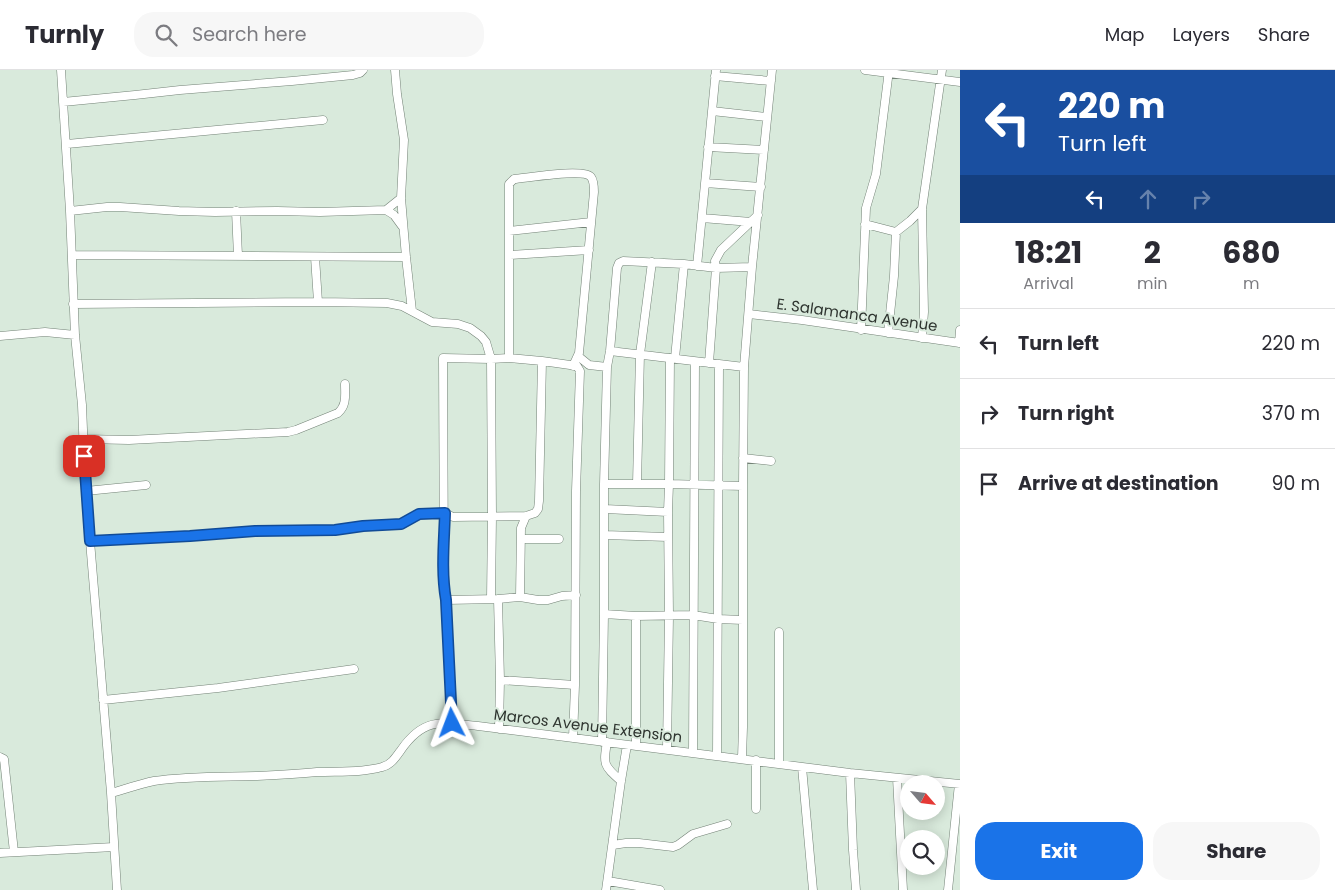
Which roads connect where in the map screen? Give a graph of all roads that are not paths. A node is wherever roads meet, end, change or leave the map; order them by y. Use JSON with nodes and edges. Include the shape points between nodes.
{"nodes":[{"id":1,"x":61,"y":70,"type":"edge"},
{"id":2,"x":362,"y":70,"type":"edge"},
{"id":3,"x":395,"y":70,"type":"edge"},
{"id":4,"x":772,"y":70,"type":"edge"},
{"id":5,"x":865,"y":70,"type":"edge"},
{"id":6,"x":942,"y":70,"type":"edge"},
{"id":7,"x":889,"y":72,"type":"edge"},
{"id":8,"x":715,"y":73,"type":"edge"},
{"id":9,"x":940,"y":79,"type":"junction"},
{"id":10,"x":771,"y":81,"type":"junction"},
{"id":11,"x":960,"y":82,"type":"edge"},
{"id":12,"x":63,"y":102,"type":"junction"},
{"id":13,"x":712,"y":111,"type":"junction"},
{"id":14,"x":767,"y":117,"type":"junction"},
{"id":15,"x":323,"y":120,"type":"dead end"},
{"id":16,"x":66,"y":144,"type":"junction"},
{"id":17,"x":708,"y":148,"type":"junction"},
{"id":18,"x":764,"y":150,"type":"junction"},
{"id":19,"x":705,"y":183,"type":"junction"},
{"id":20,"x":761,"y":187,"type":"junction"},
{"id":21,"x":401,"y":198,"type":"junction"},
{"id":22,"x":922,"y":208,"type":"junction"},
{"id":23,"x":386,"y":210,"type":"junction"},
{"id":24,"x":70,"y":211,"type":"junction"},
{"id":25,"x":236,"y":211,"type":"junction"},
{"id":26,"x":758,"y":215,"type":"junction"},
{"id":27,"x":702,"y":218,"type":"junction"},
{"id":28,"x":592,"y":222,"type":"junction"},
{"id":29,"x":751,"y":222,"type":"junction"},
{"id":30,"x":865,"y":224,"type":"junction"},
{"id":31,"x":404,"y":228,"type":"junction"},
{"id":32,"x":509,"y":231,"type":"junction"},
{"id":33,"x":896,"y":232,"type":"junction"},
{"id":34,"x":589,"y":250,"type":"junction"},
{"id":35,"x":72,"y":255,"type":"junction"},
{"id":36,"x":510,"y":255,"type":"junction"},
{"id":37,"x":238,"y":256,"type":"junction"},
{"id":38,"x":315,"y":257,"type":"junction"},
{"id":39,"x":406,"y":257,"type":"junction"},
{"id":40,"x":652,"y":262,"type":"junction"},
{"id":41,"x":684,"y":264,"type":"junction"},
{"id":42,"x":698,"y":266,"type":"junction"},
{"id":43,"x":752,"y":267,"type":"junction"},
{"id":44,"x":716,"y":268,"type":"junction"},
{"id":45,"x":318,"y":302,"type":"junction"},
{"id":46,"x":74,"y":304,"type":"junction"},
{"id":47,"x":412,"y":311,"type":"junction"},
{"id":48,"x":749,"y":314,"type":"junction"},
{"id":49,"x":861,"y":330,"type":"junction"},
{"id":50,"x":960,"y":330,"type":"edge"},
{"id":51,"x":888,"y":333,"type":"junction"},
{"id":52,"x":75,"y":335,"type":"junction"},
{"id":53,"x":0,"y":336,"type":"edge"},
{"id":54,"x":922,"y":338,"type":"junction"},
{"id":55,"x":959,"y":343,"type":"edge"},
{"id":56,"x":610,"y":351,"type":"junction"},
{"id":57,"x":640,"y":354,"type":"junction"},
{"id":58,"x":578,"y":356,"type":"junction"},
{"id":59,"x":509,"y":358,"type":"junction"},
{"id":60,"x":672,"y":358,"type":"junction"},
{"id":61,"x":491,"y":360,"type":"junction"},
{"id":62,"x":542,"y":361,"type":"junction"},
{"id":63,"x":694,"y":362,"type":"junction"},
{"id":64,"x":709,"y":363,"type":"junction"},
{"id":65,"x":719,"y":364,"type":"junction"},
{"id":66,"x":573,"y":366,"type":"junction"},
{"id":67,"x":607,"y":367,"type":"junction"},
{"id":68,"x":744,"y":367,"type":"junction"},
{"id":69,"x":345,"y":384,"type":"dead end"},
{"id":70,"x":83,"y":439,"type":"junction"},
{"id":71,"x":743,"y":458,"type":"junction"},
{"id":72,"x":771,"y":461,"type":"dead end"},
{"id":73,"x":604,"y":484,"type":"junction"},
{"id":74,"x":637,"y":484,"type":"junction"},
{"id":75,"x":669,"y":484,"type":"junction"},
{"id":76,"x":146,"y":485,"type":"dead end"},
{"id":77,"x":694,"y":485,"type":"junction"},
{"id":78,"x":718,"y":485,"type":"junction"},
{"id":79,"x":743,"y":486,"type":"junction"},
{"id":80,"x":86,"y":491,"type":"junction"},
{"id":81,"x":605,"y":509,"type":"junction"},
{"id":82,"x":668,"y":512,"type":"junction"},
{"id":83,"x":445,"y":513,"type":"junction"},
{"id":84,"x":492,"y":516,"type":"junction"},
{"id":85,"x":526,"y":516,"type":"junction"},
{"id":86,"x":453,"y":517,"type":"junction"},
{"id":87,"x":514,"y":517,"type":"junction"},
{"id":88,"x":444,"y":523,"type":"junction"},
{"id":89,"x":521,"y":528,"type":"junction"},
{"id":90,"x":604,"y":535,"type":"junction"},
{"id":91,"x":668,"y":537,"type":"junction"},
{"id":92,"x":520,"y":539,"type":"junction"},
{"id":93,"x":559,"y":540,"type":"dead end"},
{"id":94,"x":90,"y":541,"type":"junction"},
{"id":95,"x":576,"y":595,"type":"junction"},
{"id":96,"x":520,"y":597,"type":"junction"},
{"id":97,"x":494,"y":599,"type":"junction"},
{"id":98,"x":446,"y":600,"type":"junction"},
{"id":99,"x":604,"y":614,"type":"junction"},
{"id":100,"x":636,"y":616,"type":"junction"},
{"id":101,"x":669,"y":616,"type":"junction"},
{"id":102,"x":693,"y":616,"type":"junction"},
{"id":103,"x":718,"y":619,"type":"junction"},
{"id":104,"x":743,"y":620,"type":"junction"},
{"id":105,"x":779,"y":632,"type":"dead end"},
{"id":106,"x":354,"y":669,"type":"dead end"},
{"id":107,"x":500,"y":680,"type":"junction"},
{"id":108,"x":575,"y":685,"type":"junction"},
{"id":109,"x":103,"y":700,"type":"junction"},
{"id":110,"x":452,"y":723,"type":"junction"},
{"id":111,"x":499,"y":729,"type":"junction"},
{"id":112,"x":573,"y":738,"type":"junction"},
{"id":113,"x":605,"y":742,"type":"junction"},
{"id":114,"x":631,"y":745,"type":"junction"},
{"id":115,"x":667,"y":749,"type":"junction"},
{"id":116,"x":693,"y":752,"type":"junction"},
{"id":117,"x":717,"y":755,"type":"junction"},
{"id":118,"x":0,"y":757,"type":"edge"},
{"id":119,"x":742,"y":758,"type":"junction"},
{"id":120,"x":756,"y":760,"type":"junction"},
{"id":121,"x":779,"y":764,"type":"junction"},
{"id":122,"x":802,"y":767,"type":"junction"},
{"id":123,"x":850,"y":773,"type":"junction"},
{"id":124,"x":897,"y":778,"type":"junction"},
{"id":125,"x":621,"y":781,"type":"junction"},
{"id":126,"x":959,"y":784,"type":"edge"},
{"id":127,"x":110,"y":793,"type":"junction"},
{"id":128,"x":756,"y":809,"type":"dead end"},
{"id":129,"x":727,"y":824,"type":"dead end"},
{"id":130,"x":613,"y":846,"type":"junction"},
{"id":131,"x":114,"y":847,"type":"junction"},
{"id":132,"x":14,"y":852,"type":"junction"},
{"id":133,"x":0,"y":854,"type":"edge"},
{"id":134,"x":608,"y":881,"type":"junction"},
{"id":135,"x":117,"y":890,"type":"edge"},
{"id":136,"x":606,"y":890,"type":"edge"},
{"id":137,"x":660,"y":890,"type":"edge"},
{"id":138,"x":812,"y":890,"type":"edge"},
{"id":139,"x":856,"y":890,"type":"edge"},
{"id":140,"x":903,"y":890,"type":"edge"},
{"id":141,"x":948,"y":890,"type":"edge"}],
"edges":[{"from":1,"to":12,"type":"street"},
{"from":2,"to":12,"type":"street","via":[[353,75]]},
{"from":3,"to":21,"type":"street","via":[[404,140]]},
{"from":4,"to":10,"type":"street"},
{"from":5,"to":7,"type":"street"},
{"from":6,"to":9,"type":"street"},
{"from":7,"to":9,"type":"street"},
{"from":7,"to":30,"type":"street","via":[[876,174],[867,202]]},
{"from":8,"to":10,"type":"street"},
{"from":8,"to":13,"type":"street"},
{"from":9,"to":11,"type":"street"},
{"from":9,"to":22,"type":"street"},
{"from":10,"to":14,"type":"street"},
{"from":12,"to":16,"type":"street"},
{"from":13,"to":14,"type":"street"},
{"from":13,"to":17,"type":"street"},
{"from":14,"to":18,"type":"street"},
{"from":15,"to":16,"type":"street"},
{"from":16,"to":24,"type":"street"},
{"from":17,"to":18,"type":"street"},
{"from":17,"to":19,"type":"street"},
{"from":18,"to":20,"type":"street"},
{"from":19,"to":20,"type":"street"},
{"from":19,"to":27,"type":"street"},
{"from":20,"to":26,"type":"street"},
{"from":21,"to":23,"type":"street"},
{"from":21,"to":31,"type":"street"},
{"from":22,"to":33,"type":"street"},
{"from":22,"to":54,"type":"street"},
{"from":23,"to":25,"type":"street"},
{"from":23,"to":31,"type":"street"},
{"from":24,"to":25,"type":"street","via":[[120,207]]},
{"from":24,"to":35,"type":"street"},
{"from":25,"to":37,"type":"street"},
{"from":26,"to":29,"type":"street"},
{"from":26,"to":43,"type":"street"},
{"from":27,"to":29,"type":"street"},
{"from":27,"to":42,"type":"street"},
{"from":28,"to":32,"type":"street"},
{"from":28,"to":32,"type":"street","via":[[594,192],[590,175],[573,173],[514,179],[509,187]]},
{"from":28,"to":34,"type":"street"},
{"from":29,"to":44,"type":"street","via":[[721,250],[714,261]]},
{"from":30,"to":33,"type":"street"},
{"from":30,"to":49,"type":"street"},
{"from":31,"to":39,"type":"street"},
{"from":32,"to":36,"type":"street"},
{"from":33,"to":51,"type":"street"},
{"from":34,"to":36,"type":"street"},
{"from":34,"to":58,"type":"street"},
{"from":35,"to":37,"type":"street"},
{"from":35,"to":46,"type":"street"},
{"from":36,"to":59,"type":"street"},
{"from":37,"to":38,"type":"street"},
{"from":38,"to":39,"type":"street"},
{"from":38,"to":45,"type":"street"},
{"from":39,"to":47,"type":"street"},
{"from":40,"to":41,"type":"street"},
{"from":40,"to":56,"type":"street","via":[[623,260],[618,266]]},
{"from":40,"to":57,"type":"street"},
{"from":41,"to":42,"type":"street"},
{"from":41,"to":60,"type":"street"},
{"from":42,"to":44,"type":"street"},
{"from":43,"to":44,"type":"street"},
{"from":43,"to":48,"type":"street"},
{"from":44,"to":64,"type":"street"},
{"from":45,"to":46,"type":"street"},
{"from":45,"to":47,"type":"street","via":[[387,303]]},
{"from":46,"to":52,"type":"street"},
{"from":47,"to":61,"type":"street","via":[[438,324],[470,328],[486,342]]},
{"from":48,"to":49,"type":"street","name":"E. Salamanca Avenue"},
{"from":48,"to":68,"type":"street"},
{"from":49,"to":51,"type":"street","name":"E. Salamanca Avenue"},
{"from":50,"to":55,"type":"street"},
{"from":51,"to":54,"type":"street","name":"E. Salamanca Avenue"},
{"from":52,"to":53,"type":"street","via":[[45,332]]},
{"from":52,"to":70,"type":"street"},
{"from":54,"to":55,"type":"street","name":"E. Salamanca Avenue"},
{"from":56,"to":57,"type":"street"},
{"from":56,"to":67,"type":"street"},
{"from":57,"to":60,"type":"street"},
{"from":57,"to":74,"type":"street"},
{"from":58,"to":66,"type":"street"},
{"from":58,"to":67,"type":"street","via":[[589,365]]},
{"from":59,"to":61,"type":"street"},
{"from":59,"to":62,"type":"street"},
{"from":60,"to":63,"type":"street"},
{"from":60,"to":75,"type":"street"},
{"from":61,"to":83,"type":"street","via":[[443,358]]},
{"from":61,"to":84,"type":"street"},
{"from":62,"to":66,"type":"street"},
{"from":62,"to":85,"type":"street","via":[[539,506],[535,513]]},
{"from":63,"to":64,"type":"street"},
{"from":63,"to":77,"type":"street"},
{"from":64,"to":65,"type":"street"},
{"from":65,"to":68,"type":"street"},
{"from":65,"to":78,"type":"street"},
{"from":66,"to":95,"type":"street","via":[[580,371]]},
{"from":67,"to":73,"type":"street"},
{"from":68,"to":71,"type":"street"},
{"from":69,"to":70,"type":"street","via":[[345,402],[338,413],[296,430],[129,440]]},
{"from":70,"to":80,"type":"street"},
{"from":71,"to":72,"type":"street"},
{"from":71,"to":79,"type":"street"},
{"from":73,"to":74,"type":"street"},
{"from":73,"to":81,"type":"street"},
{"from":74,"to":75,"type":"street"},
{"from":75,"to":77,"type":"street"},
{"from":75,"to":82,"type":"street"},
{"from":76,"to":80,"type":"street"},
{"from":77,"to":78,"type":"street"},
{"from":77,"to":102,"type":"street"},
{"from":78,"to":79,"type":"street"},
{"from":78,"to":103,"type":"street"},
{"from":79,"to":104,"type":"street"},
{"from":80,"to":94,"type":"street"},
{"from":81,"to":82,"type":"street"},
{"from":81,"to":90,"type":"street"},
{"from":82,"to":91,"type":"street"},
{"from":83,"to":86,"type":"street"},
{"from":83,"to":88,"type":"street"},
{"from":83,"to":94,"type":"street","via":[[419,514],[401,524],[335,530],[255,531]]},
{"from":84,"to":86,"type":"street"},
{"from":84,"to":87,"type":"street"},
{"from":84,"to":97,"type":"street"},
{"from":85,"to":87,"type":"street"},
{"from":85,"to":89,"type":"street"},
{"from":86,"to":88,"type":"street"},
{"from":87,"to":89,"type":"street"},
{"from":88,"to":98,"type":"street"},
{"from":89,"to":92,"type":"street"},
{"from":90,"to":91,"type":"street"},
{"from":90,"to":99,"type":"street"},
{"from":91,"to":101,"type":"street"},
{"from":92,"to":93,"type":"street"},
{"from":92,"to":96,"type":"street"},
{"from":94,"to":109,"type":"street"},
{"from":95,"to":96,"type":"street","via":[[548,600]]},
{"from":95,"to":108,"type":"street"},
{"from":96,"to":97,"type":"street"},
{"from":97,"to":98,"type":"street"},
{"from":97,"to":107,"type":"street"},
{"from":98,"to":110,"type":"street"},
{"from":99,"to":100,"type":"street"},
{"from":99,"to":113,"type":"street"},
{"from":100,"to":101,"type":"street"},
{"from":100,"to":114,"type":"street"},
{"from":101,"to":102,"type":"street"},
{"from":101,"to":115,"type":"street"},
{"from":102,"to":103,"type":"street"},
{"from":102,"to":116,"type":"street"},
{"from":103,"to":104,"type":"street"},
{"from":103,"to":117,"type":"street"},
{"from":104,"to":119,"type":"street"},
{"from":105,"to":121,"type":"street"},
{"from":106,"to":109,"type":"street"},
{"from":107,"to":108,"type":"street"},
{"from":107,"to":111,"type":"street"},
{"from":108,"to":112,"type":"street"},
{"from":109,"to":127,"type":"street"},
{"from":110,"to":111,"type":"street","name":"Marcos Avenue Extension"},
{"from":110,"to":127,"type":"street","name":"Marcos Avenue Extension","via":[[435,723],[419,730],[391,762],[382,767],[164,780]]},
{"from":111,"to":112,"type":"street","name":"Marcos Avenue Extension"},
{"from":112,"to":113,"type":"street","name":"Marcos Avenue Extension"},
{"from":113,"to":114,"type":"street","name":"Marcos Avenue Extension"},
{"from":113,"to":125,"type":"street","via":[[604,762]]},
{"from":114,"to":115,"type":"street","name":"Marcos Avenue Extension"},
{"from":114,"to":125,"type":"street"},
{"from":115,"to":116,"type":"street","name":"Marcos Avenue Extension"},
{"from":116,"to":117,"type":"street","name":"Marcos Avenue Extension"},
{"from":117,"to":119,"type":"street","name":"Marcos Avenue Extension"},
{"from":118,"to":132,"type":"street","via":[[4,759]]},
{"from":119,"to":120,"type":"street","name":"Marcos Avenue Extension"},
{"from":120,"to":121,"type":"street","name":"Marcos Avenue Extension"},
{"from":120,"to":128,"type":"street"},
{"from":121,"to":122,"type":"street","name":"Marcos Avenue Extension"},
{"from":122,"to":123,"type":"street","name":"Marcos Avenue Extension"},
{"from":122,"to":138,"type":"street"},
{"from":123,"to":124,"type":"street","name":"Marcos Avenue Extension"},
{"from":123,"to":139,"type":"street"},
{"from":124,"to":126,"type":"street","name":"Marcos Avenue Extension"},
{"from":124,"to":140,"type":"street"},
{"from":125,"to":130,"type":"street"},
{"from":126,"to":141,"type":"street"},
{"from":127,"to":131,"type":"street"},
{"from":129,"to":130,"type":"street","via":[[693,834],[673,847],[633,843]]},
{"from":130,"to":134,"type":"street"},
{"from":131,"to":132,"type":"street"},
{"from":131,"to":135,"type":"street"},
{"from":132,"to":133,"type":"street"},
{"from":134,"to":136,"type":"street"},
{"from":134,"to":137,"type":"street"}]}
